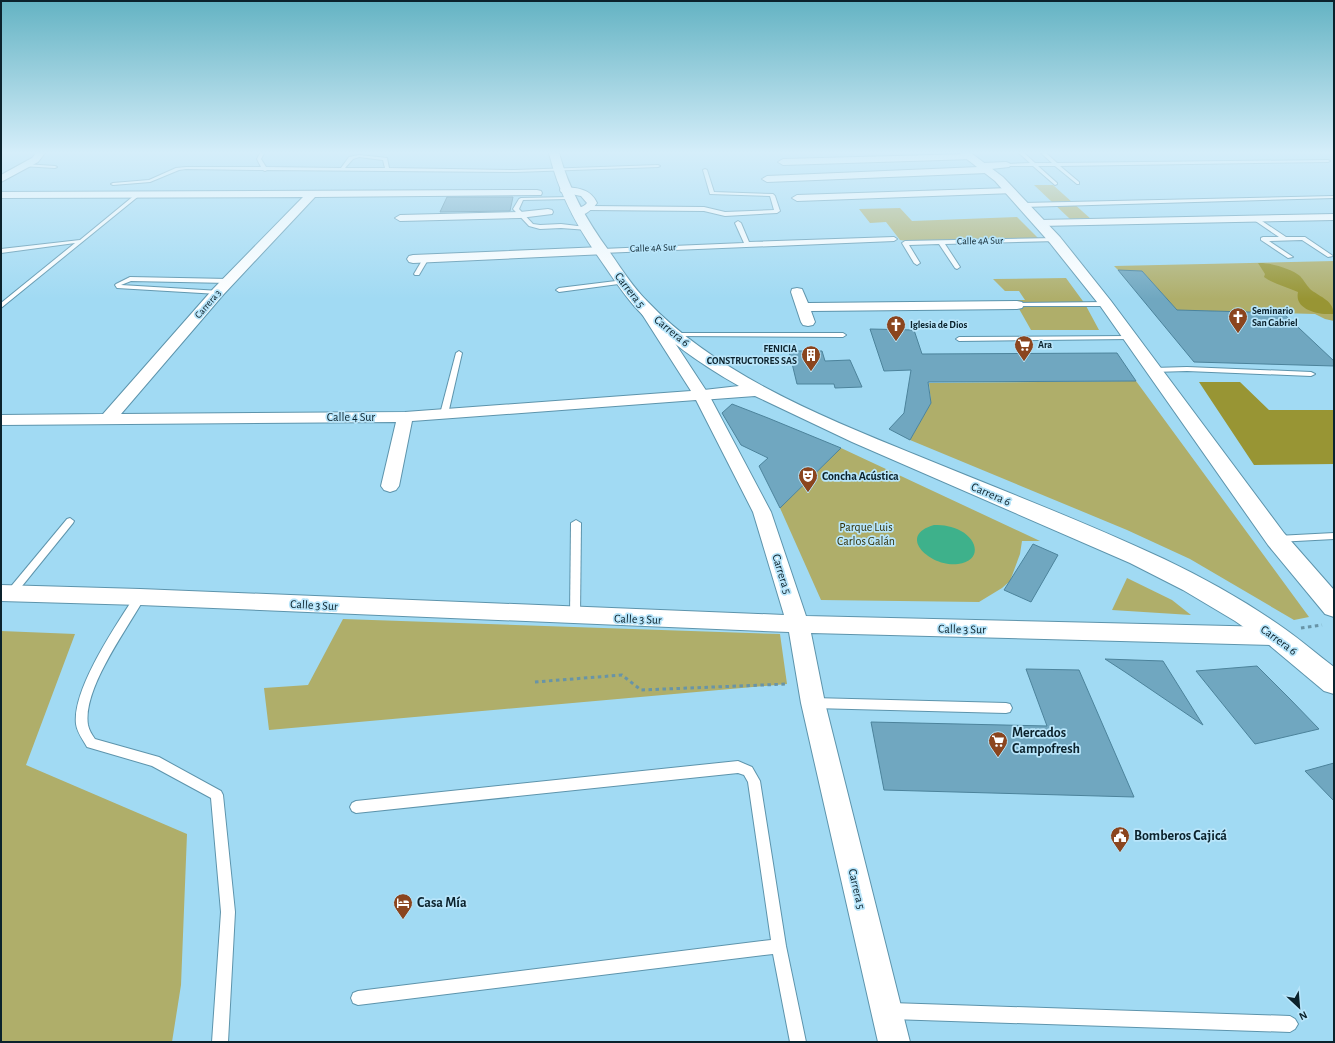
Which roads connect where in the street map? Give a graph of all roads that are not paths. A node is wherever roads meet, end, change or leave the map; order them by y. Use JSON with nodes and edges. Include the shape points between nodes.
{"nodes":[{"id":1,"x":130,"y":202,"type":"edge"},
{"id":2,"x":304,"y":202,"type":"edge"},
{"id":3,"x":520,"y":202,"type":"edge"},
{"id":4,"x":575,"y":202,"type":"edge"},
{"id":5,"x":592,"y":202,"type":"edge"},
{"id":6,"x":775,"y":202,"type":"edge"},
{"id":7,"x":1020,"y":202,"type":"edge"},
{"id":8,"x":1152,"y":202,"type":"edge"},
{"id":9,"x":1023,"y":205,"type":"junction"},
{"id":10,"x":583,"y":210,"type":"junction"},
{"id":11,"x":548,"y":212,"type":"dead end"},
{"id":12,"x":520,"y":215,"type":"junction"},
{"id":13,"x":400,"y":218,"type":"dead end"},
{"id":14,"x":1256,"y":218,"type":"junction"},
{"id":15,"x":1334,"y":218,"type":"edge"},
{"id":16,"x":738,"y":223,"type":"dead end"},
{"id":17,"x":1039,"y":223,"type":"junction"},
{"id":18,"x":586,"y":229,"type":"junction"},
{"id":19,"x":894,"y":239,"type":"dead end"},
{"id":20,"x":1285,"y":239,"type":"junction"},
{"id":21,"x":1055,"y":240,"type":"junction"},
{"id":22,"x":81,"y":241,"type":"junction"},
{"id":23,"x":941,"y":242,"type":"junction"},
{"id":24,"x":747,"y":244,"type":"junction"},
{"id":25,"x":1,"y":250,"type":"edge"},
{"id":26,"x":602,"y":251,"type":"junction"},
{"id":27,"x":1330,"y":256,"type":"dead end"},
{"id":28,"x":1290,"y":257,"type":"dead end"},
{"id":29,"x":413,"y":258,"type":"dead end"},
{"id":30,"x":426,"y":258,"type":"junction"},
{"id":31,"x":917,"y":263,"type":"dead end"},
{"id":32,"x":958,"y":267,"type":"dead end"},
{"id":33,"x":417,"y":274,"type":"dead end"},
{"id":34,"x":229,"y":281,"type":"junction"},
{"id":35,"x":624,"y":282,"type":"junction"},
{"id":36,"x":559,"y":290,"type":"dead end"},
{"id":37,"x":218,"y":292,"type":"junction"},
{"id":38,"x":797,"y":292,"type":"dead end"},
{"id":39,"x":1106,"y":304,"type":"junction"},
{"id":40,"x":1017,"y":305,"type":"joint"},
{"id":41,"x":1,"y":306,"type":"edge"},
{"id":42,"x":804,"y":307,"type":"junction"},
{"id":43,"x":646,"y":310,"type":"junction"},
{"id":44,"x":808,"y":322,"type":"dead end"},
{"id":45,"x":676,"y":335,"type":"junction"},
{"id":46,"x":843,"y":335,"type":"dead end"},
{"id":47,"x":1129,"y":338,"type":"junction"},
{"id":48,"x":960,"y":339,"type":"dead end"},
{"id":49,"x":459,"y":353,"type":"dead end"},
{"id":50,"x":1153,"y":370,"type":"junction"},
{"id":51,"x":1311,"y":374,"type":"dead end"},
{"id":52,"x":757,"y":390,"type":"junction"},
{"id":53,"x":701,"y":395,"type":"junction"},
{"id":54,"x":444,"y":414,"type":"junction"},
{"id":55,"x":405,"y":417,"type":"junction"},
{"id":56,"x":109,"y":418,"type":"junction"},
{"id":57,"x":1,"y":420,"type":"edge"},
{"id":58,"x":390,"y":486,"type":"dead end"},
{"id":59,"x":70,"y":521,"type":"dead end"},
{"id":60,"x":576,"y":523,"type":"dead end"},
{"id":61,"x":1334,"y":536,"type":"edge"},
{"id":62,"x":1276,"y":539,"type":"junction"},
{"id":63,"x":6,"y":593,"type":"edge"},
{"id":64,"x":140,"y":597,"type":"junction"},
{"id":65,"x":1334,"y":607,"type":"edge"},
{"id":66,"x":575,"y":616,"type":"junction"},
{"id":67,"x":798,"y":624,"type":"junction"},
{"id":68,"x":1276,"y":636,"type":"junction"},
{"id":69,"x":1300,"y":655,"type":"junction"},
{"id":70,"x":1334,"y":668,"type":"edge"},
{"id":71,"x":1334,"y":683,"type":"edge"},
{"id":72,"x":811,"y":694,"type":"junction"},
{"id":73,"x":1006,"y":708,"type":"dead end"},
{"id":74,"x":356,"y":808,"type":"dead end"},
{"id":75,"x":779,"y":946,"type":"junction"},
{"id":76,"x":358,"y":998,"type":"dead end"},
{"id":77,"x":886,"y":1011,"type":"junction"},
{"id":78,"x":1290,"y":1024,"type":"dead end"},
{"id":79,"x":220,"y":1042,"type":"edge"},
{"id":80,"x":798,"y":1042,"type":"edge"},
{"id":81,"x":894,"y":1042,"type":"edge"}],
"edges":[{"from":1,"to":22,"type":"lane"},
{"from":2,"to":34,"type":"street","name":"Carrera 3"},
{"from":3,"to":12,"type":"lane","via":[[516,209]]},
{"from":4,"to":10,"type":"main road","name":"Carrera 5"},
{"from":5,"to":10,"type":"street"},
{"from":6,"to":10,"type":"lane","via":[[777,211],[725,214],[704,209]]},
{"from":7,"to":9,"type":"main road"},
{"from":8,"to":9,"type":"lane"},
{"from":9,"to":17,"type":"main road"},
{"from":10,"to":18,"type":"main road","name":"Carrera 5"},
{"from":11,"to":12,"type":"street"},
{"from":12,"to":13,"type":"street"},
{"from":12,"to":18,"type":"lane","via":[[531,225],[540,227]]},
{"from":14,"to":15,"type":"street"},
{"from":14,"to":17,"type":"street"},
{"from":14,"to":20,"type":"lane"},
{"from":16,"to":24,"type":"lane"},
{"from":17,"to":21,"type":"main road"},
{"from":18,"to":26,"type":"main road","name":"Carrera 5"},
{"from":19,"to":24,"type":"lane","name":"Calle 4A Sur"},
{"from":20,"to":27,"type":"lane","via":[[1303,238]]},
{"from":20,"to":28,"type":"lane","via":[[1263,239]]},
{"from":21,"to":23,"type":"lane","name":"Calle 4A Sur"},
{"from":21,"to":39,"type":"main road"},
{"from":22,"to":25,"type":"lane"},
{"from":22,"to":41,"type":"lane"},
{"from":23,"to":31,"type":"lane","name":"Calle 4A Sur","via":[[905,242]]},
{"from":23,"to":32,"type":"lane"},
{"from":24,"to":26,"type":"lane","name":"Calle 4A Sur"},
{"from":26,"to":30,"type":"street","name":"Calle 4A Sur"},
{"from":26,"to":35,"type":"main road","name":"Carrera 5"},
{"from":29,"to":30,"type":"street","name":"Calle 4A Sur"},
{"from":30,"to":33,"type":"lane"},
{"from":34,"to":37,"type":"street","name":"Carrera 3"},
{"from":34,"to":37,"type":"lane","via":[[130,280],[118,285],[124,288]]},
{"from":35,"to":36,"type":"lane"},
{"from":35,"to":43,"type":"main road","name":"Carrera 5"},
{"from":37,"to":56,"type":"street","name":"Carrera 3"},
{"from":38,"to":42,"type":"street"},
{"from":39,"to":40,"type":"lane"},
{"from":39,"to":47,"type":"main road"},
{"from":40,"to":42,"type":"street"},
{"from":42,"to":44,"type":"street"},
{"from":43,"to":45,"type":"main road","name":"Carrera 6"},
{"from":43,"to":53,"type":"street","name":"Carrera 5"},
{"from":45,"to":46,"type":"lane"},
{"from":45,"to":52,"type":"main road","name":"Carrera 6"},
{"from":47,"to":48,"type":"lane"},
{"from":47,"to":50,"type":"main road"},
{"from":49,"to":54,"type":"lane"},
{"from":50,"to":51,"type":"lane"},
{"from":50,"to":62,"type":"main road"},
{"from":52,"to":53,"type":"main road"},
{"from":52,"to":68,"type":"main road","name":"Carrera 6","via":[[813,418],[1139,558],[1228,605]]},
{"from":53,"to":54,"type":"street","name":"Calle 4 Sur"},
{"from":53,"to":67,"type":"street","name":"Carrera 5","via":[[762,512]]},
{"from":54,"to":55,"type":"street","name":"Calle 4 Sur"},
{"from":55,"to":56,"type":"street","name":"Calle 4 Sur"},
{"from":55,"to":58,"type":"street"},
{"from":56,"to":57,"type":"street","name":"Calle 4 Sur"},
{"from":59,"to":63,"type":"lane"},
{"from":60,"to":66,"type":"lane"},
{"from":61,"to":62,"type":"lane"},
{"from":62,"to":65,"type":"main road"},
{"from":63,"to":64,"type":"street","name":"Calle 3 Sur"},
{"from":64,"to":66,"type":"street","name":"Calle 3 Sur"},
{"from":64,"to":79,"type":"lane","via":[[108,647],[84,700],[82,724],[91,743],[155,761],[217,795],[228,912]]},
{"from":66,"to":67,"type":"street","name":"Calle 3 Sur"},
{"from":67,"to":68,"type":"street","name":"Calle 3 Sur"},
{"from":67,"to":72,"type":"street","name":"Carrera 5"},
{"from":68,"to":69,"type":"main road","name":"Carrera 6"},
{"from":69,"to":70,"type":"main road","via":[[1319,665]]},
{"from":69,"to":71,"type":"main road","name":"Carrera 6"},
{"from":72,"to":73,"type":"lane","via":[[839,703]]},
{"from":72,"to":77,"type":"street","name":"Carrera 5"},
{"from":74,"to":75,"type":"lane","via":[[738,767],[748,771],[754,781]]},
{"from":75,"to":76,"type":"lane"},
{"from":75,"to":80,"type":"lane"},
{"from":77,"to":78,"type":"lane"},
{"from":77,"to":81,"type":"street","name":"Carrera 5"}]}
